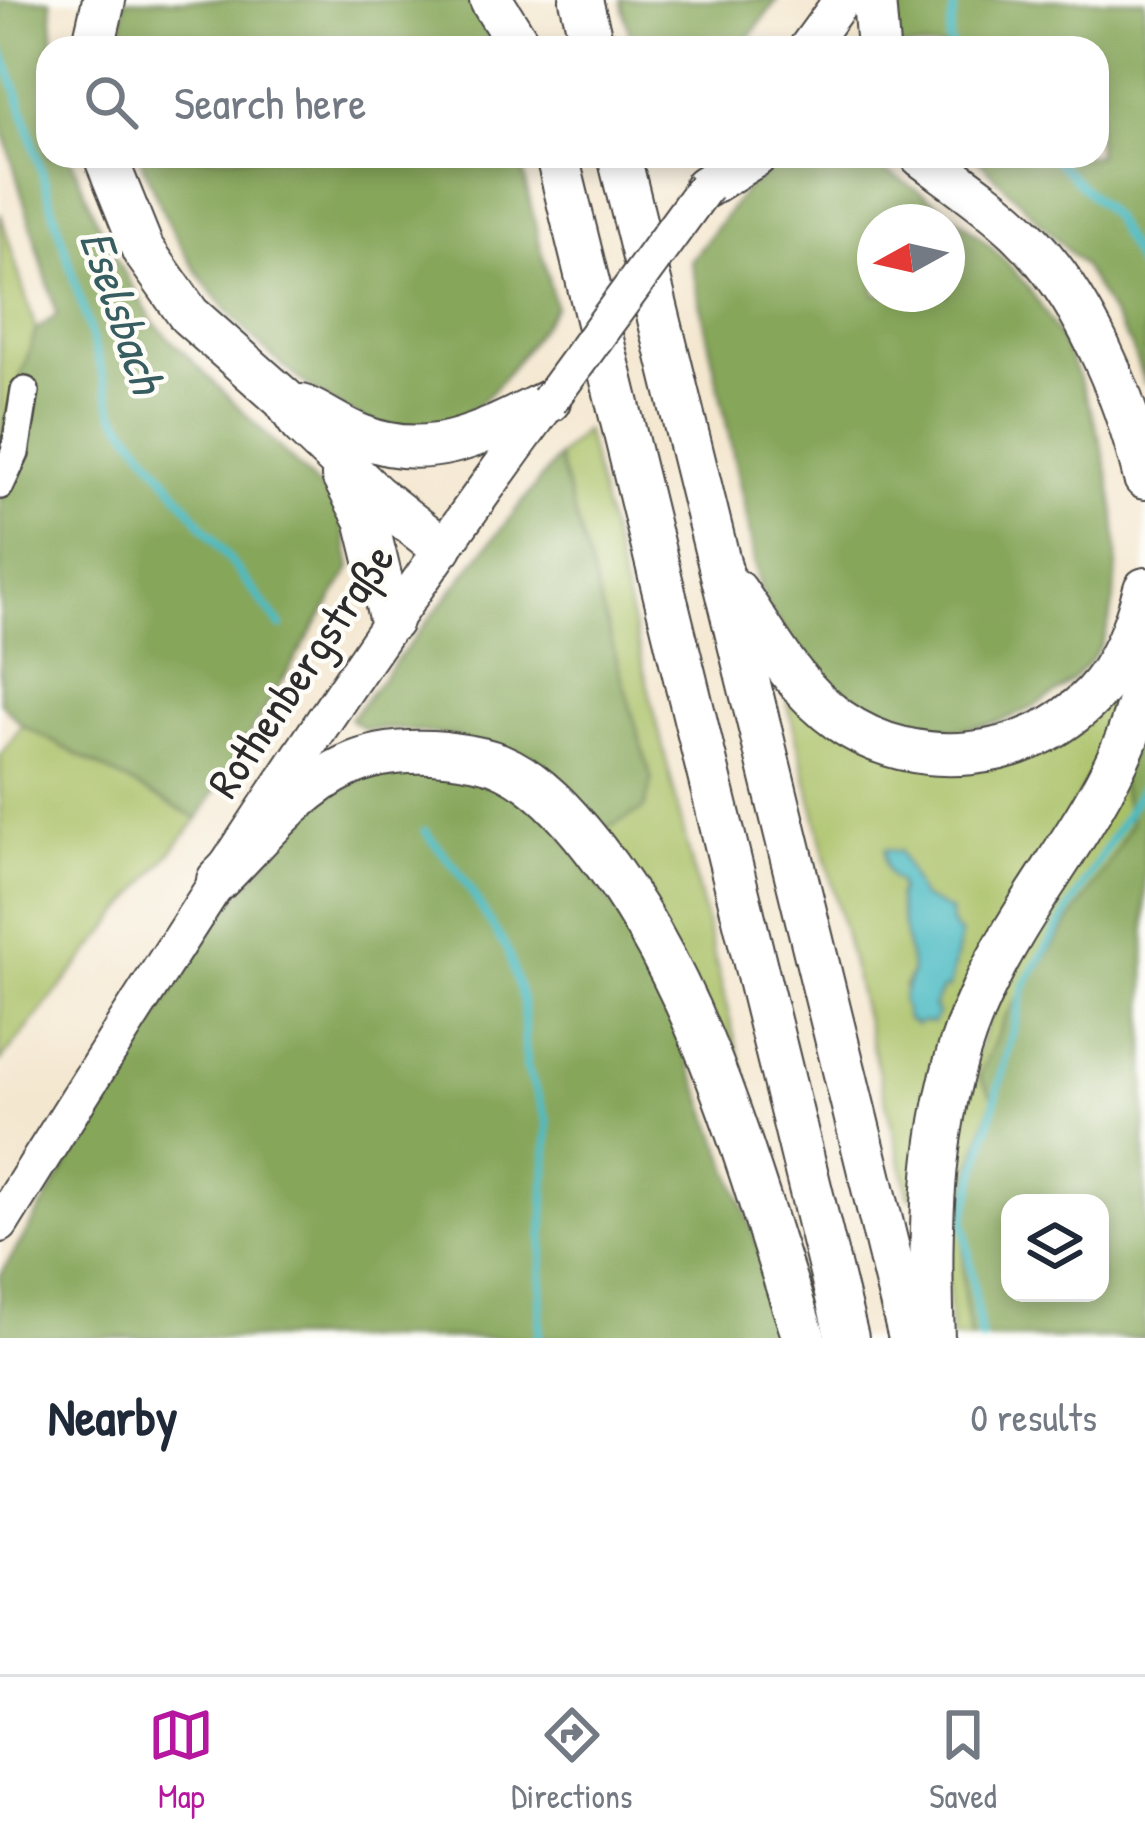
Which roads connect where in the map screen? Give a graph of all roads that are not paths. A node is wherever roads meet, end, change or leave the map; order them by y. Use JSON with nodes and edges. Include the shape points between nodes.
{"nodes":[{"id":1,"x":84,"y":0,"type":"edge"},
{"id":2,"x":104,"y":0,"type":"edge"},
{"id":3,"x":491,"y":0,"type":"edge"},
{"id":4,"x":518,"y":0,"type":"edge"},
{"id":5,"x":581,"y":0,"type":"edge"},
{"id":6,"x":842,"y":0,"type":"edge"},
{"id":7,"x":874,"y":0,"type":"edge"},
{"id":8,"x":88,"y":36,"type":"edge"},
{"id":9,"x":93,"y":36,"type":"edge"},
{"id":10,"x":513,"y":36,"type":"edge"},
{"id":11,"x":527,"y":36,"type":"edge"},
{"id":12,"x":590,"y":36,"type":"edge"},
{"id":13,"x":816,"y":36,"type":"edge"},
{"id":14,"x":877,"y":36,"type":"edge"},
{"id":15,"x":109,"y":168,"type":"edge"},
{"id":16,"x":559,"y":168,"type":"edge"},
{"id":17,"x":622,"y":168,"type":"edge"},
{"id":18,"x":943,"y":168,"type":"edge"},
{"id":19,"x":717,"y":172,"type":"edge"},
{"id":20,"x":25,"y":391,"type":"dead end"},
{"id":21,"x":284,"y":399,"type":"junction"},
{"id":22,"x":549,"y":401,"type":"junction"},
{"id":23,"x":323,"y":445,"type":"junction"},
{"id":24,"x":1145,"y":478,"type":"edge"},
{"id":25,"x":0,"y":485,"type":"edge"},
{"id":26,"x":441,"y":547,"type":"junction"},
{"id":27,"x":721,"y":568,"type":"junction"},
{"id":28,"x":1145,"y":589,"type":"edge"},
{"id":29,"x":391,"y":621,"type":"junction"},
{"id":30,"x":1145,"y":682,"type":"edge"},
{"id":31,"x":218,"y":880,"type":"junction"},
{"id":32,"x":0,"y":1225,"type":"edge"},
{"id":33,"x":803,"y":1338,"type":"edge"},
{"id":34,"x":848,"y":1338,"type":"edge"},
{"id":35,"x":910,"y":1338,"type":"edge"},
{"id":36,"x":933,"y":1338,"type":"edge"}],
"edges":[{"from":1,"to":8,"type":"highway"},
{"from":2,"to":9,"type":"highway"},
{"from":3,"to":10,"type":"highway"},
{"from":4,"to":11,"type":"highway"},
{"from":5,"to":12,"type":"highway"},
{"from":6,"to":13,"type":"main road"},
{"from":7,"to":14,"type":"highway"},
{"from":15,"to":21,"type":"highway","via":[[143,250],[188,315]]},
{"from":16,"to":34,"type":"highway"},
{"from":17,"to":27,"type":"highway"},
{"from":18,"to":24,"type":"highway","via":[[1020,233],[1062,287],[1121,398]]},
{"from":19,"to":22,"type":"main road","name":"Rothenbergstraße","bridge":true},
{"from":20,"to":25,"type":"lane","via":[[15,453]]},
{"from":21,"to":22,"type":"highway","via":[[364,438],[419,449],[467,441]]},
{"from":21,"to":23,"type":"highway"},
{"from":22,"to":26,"type":"main road","name":"Rothenbergstraße"},
{"from":23,"to":26,"type":"highway"},
{"from":23,"to":29,"type":"highway","via":[[366,518]]},
{"from":26,"to":29,"type":"main road","name":"Rothenbergstraße"},
{"from":27,"to":28,"type":"highway","via":[[801,686],[839,721],[929,754],[981,754],[1056,724],[1093,695],[1116,663]]},
{"from":27,"to":35,"type":"highway"},
{"from":29,"to":31,"type":"main road","name":"Rothenbergstraße"},
{"from":30,"to":36,"type":"highway","via":[[1124,745],[982,990],[958,1056],[931,1204]]},
{"from":31,"to":32,"type":"main road","name":"Rothenbergstraße"},
{"from":31,"to":33,"type":"highway","via":[[302,798],[353,763],[406,752],[461,755],[530,782],[582,832],[664,952],[709,1054]]}]}
